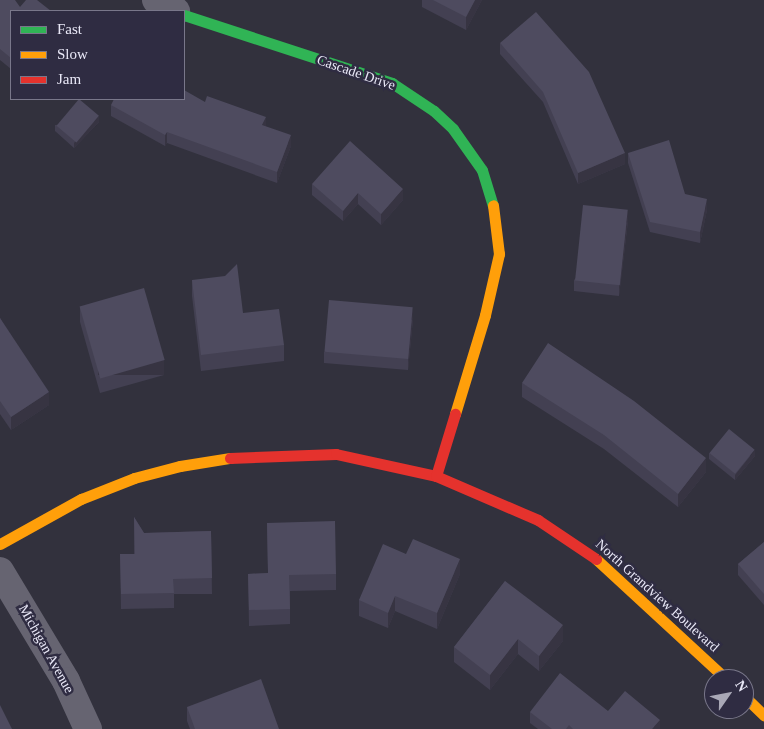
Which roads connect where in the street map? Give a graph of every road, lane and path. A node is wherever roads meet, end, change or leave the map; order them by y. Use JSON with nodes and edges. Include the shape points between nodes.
{"nodes":[{"id":1,"x":156,"y":0,"type":"edge"},
{"id":2,"x":174,"y":10,"type":"edge"},
{"id":3,"x":185,"y":15,"type":"edge"},
{"id":4,"x":436,"y":476,"type":"junction"},
{"id":5,"x":0,"y":544,"type":"edge"},
{"id":6,"x":0,"y":571,"type":"edge"},
{"id":7,"x":715,"y":669,"type":"edge"},
{"id":8,"x":754,"y":706,"type":"edge"},
{"id":9,"x":764,"y":715,"type":"edge"},
{"id":10,"x":88,"y":729,"type":"edge"}],
"edges":[{"from":1,"to":2,"type":"street"},
{"from":3,"to":4,"type":"street","name":"Cascade Drive","via":[[223,31],[392,83],[453,128],[482,170],[495,211],[499,254],[485,315]]},
{"from":4,"to":5,"type":"street","name":"North Grandview Boulevard","via":[[336,454],[239,457],[180,466],[134,478],[81,499]]},
{"from":4,"to":7,"type":"street","name":"North Grandview Boulevard","via":[[538,520],[598,560]]},
{"from":6,"to":10,"type":"street","name":"Michigan Avenue","via":[[66,681]]},
{"from":8,"to":9,"type":"street"}]}
